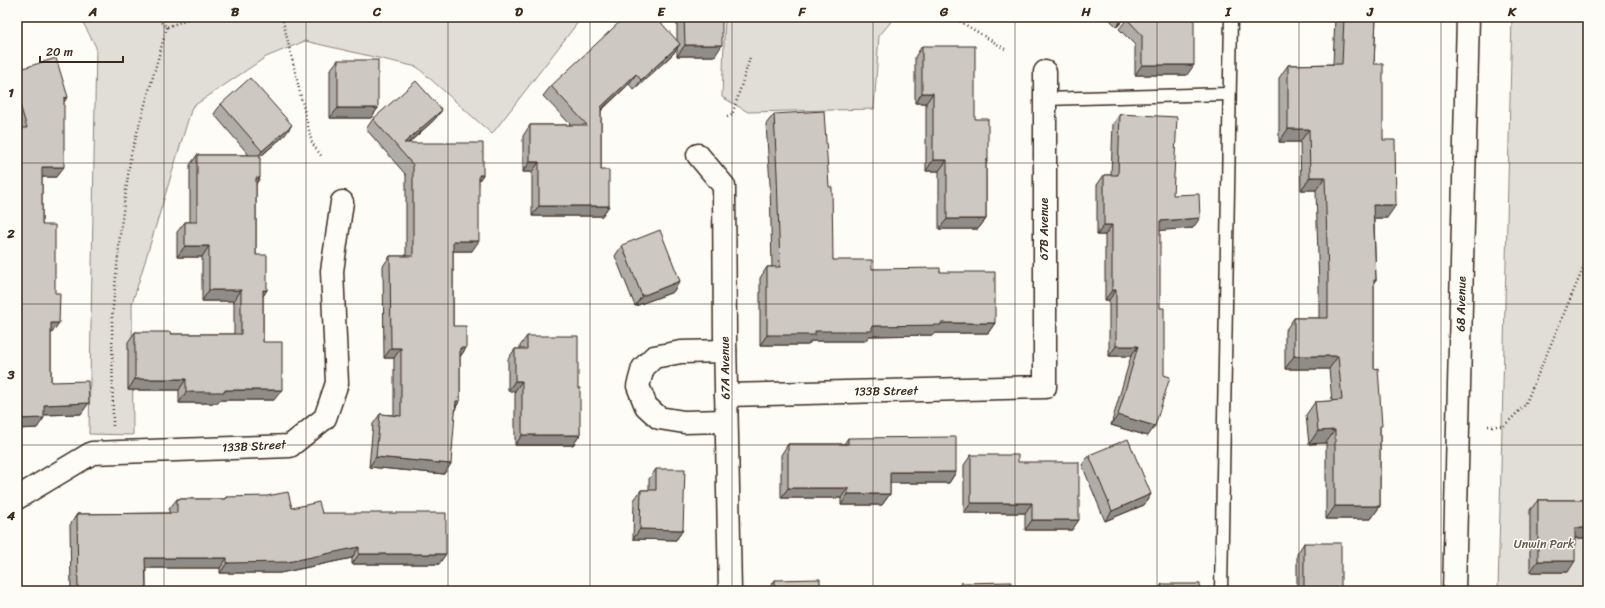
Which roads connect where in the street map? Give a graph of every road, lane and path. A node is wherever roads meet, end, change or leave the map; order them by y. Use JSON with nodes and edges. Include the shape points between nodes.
{"nodes":[{"id":1,"x":155,"y":17,"type":"edge"},
{"id":2,"x":193,"y":17,"type":"edge"},
{"id":3,"x":282,"y":17,"type":"edge"},
{"id":4,"x":953,"y":17,"type":"edge"},
{"id":5,"x":1231,"y":17,"type":"edge"},
{"id":6,"x":1468,"y":17,"type":"edge"},
{"id":7,"x":167,"y":27,"type":"junction"},
{"id":8,"x":1005,"y":49,"type":"dead end"},
{"id":9,"x":750,"y":58,"type":"dead end"},
{"id":10,"x":1045,"y":72,"type":"dead end"},
{"id":11,"x":1228,"y":94,"type":"junction"},
{"id":12,"x":1044,"y":99,"type":"junction"},
{"id":13,"x":727,"y":117,"type":"dead end"},
{"id":14,"x":698,"y":155,"type":"dead end"},
{"id":15,"x":322,"y":157,"type":"dead end"},
{"id":16,"x":342,"y":202,"type":"dead end"},
{"id":17,"x":1588,"y":257,"type":"edge"},
{"id":18,"x":725,"y":351,"type":"junction"},
{"id":19,"x":1045,"y":387,"type":"joint"},
{"id":20,"x":726,"y":395,"type":"junction"},
{"id":21,"x":726,"y":421,"type":"junction"},
{"id":22,"x":1488,"y":426,"type":"dead end"},
{"id":23,"x":112,"y":430,"type":"dead end"},
{"id":24,"x":17,"y":498,"type":"edge"},
{"id":25,"x":730,"y":591,"type":"edge"},
{"id":26,"x":1221,"y":591,"type":"edge"},
{"id":27,"x":1454,"y":591,"type":"edge"}],
"edges":[{"from":1,"to":7,"type":"path"},
{"from":2,"to":7,"type":"path"},
{"from":3,"to":15,"type":"path","via":[[312,143]]},
{"from":4,"to":8,"type":"path"},
{"from":5,"to":11,"type":"lane"},
{"from":6,"to":27,"type":"street","name":"68 Avenue"},
{"from":7,"to":23,"type":"path","via":[[131,154],[124,204],[112,317]]},
{"from":9,"to":13,"type":"path","via":[[732,115]]},
{"from":10,"to":12,"type":"street","name":"67B Avenue"},
{"from":11,"to":12,"type":"lane"},
{"from":11,"to":26,"type":"lane"},
{"from":12,"to":19,"type":"street","name":"67B Avenue"},
{"from":14,"to":18,"type":"street","name":"67A Avenue","via":[[724,186]]},
{"from":16,"to":24,"type":"street","name":"133B Street","via":[[332,271],[336,383],[325,418],[290,446],[92,452]]},
{"from":17,"to":22,"type":"path","via":[[1525,405],[1504,426]]},
{"from":18,"to":20,"type":"street","name":"67A Avenue"},
{"from":18,"to":21,"type":"street","via":[[681,352],[654,357],[643,368],[638,386],[646,406],[659,418],[684,422]]},
{"from":19,"to":20,"type":"street","name":"133B Street"},
{"from":20,"to":21,"type":"street","name":"67A Avenue"},
{"from":21,"to":25,"type":"street","name":"67A Avenue"}]}
